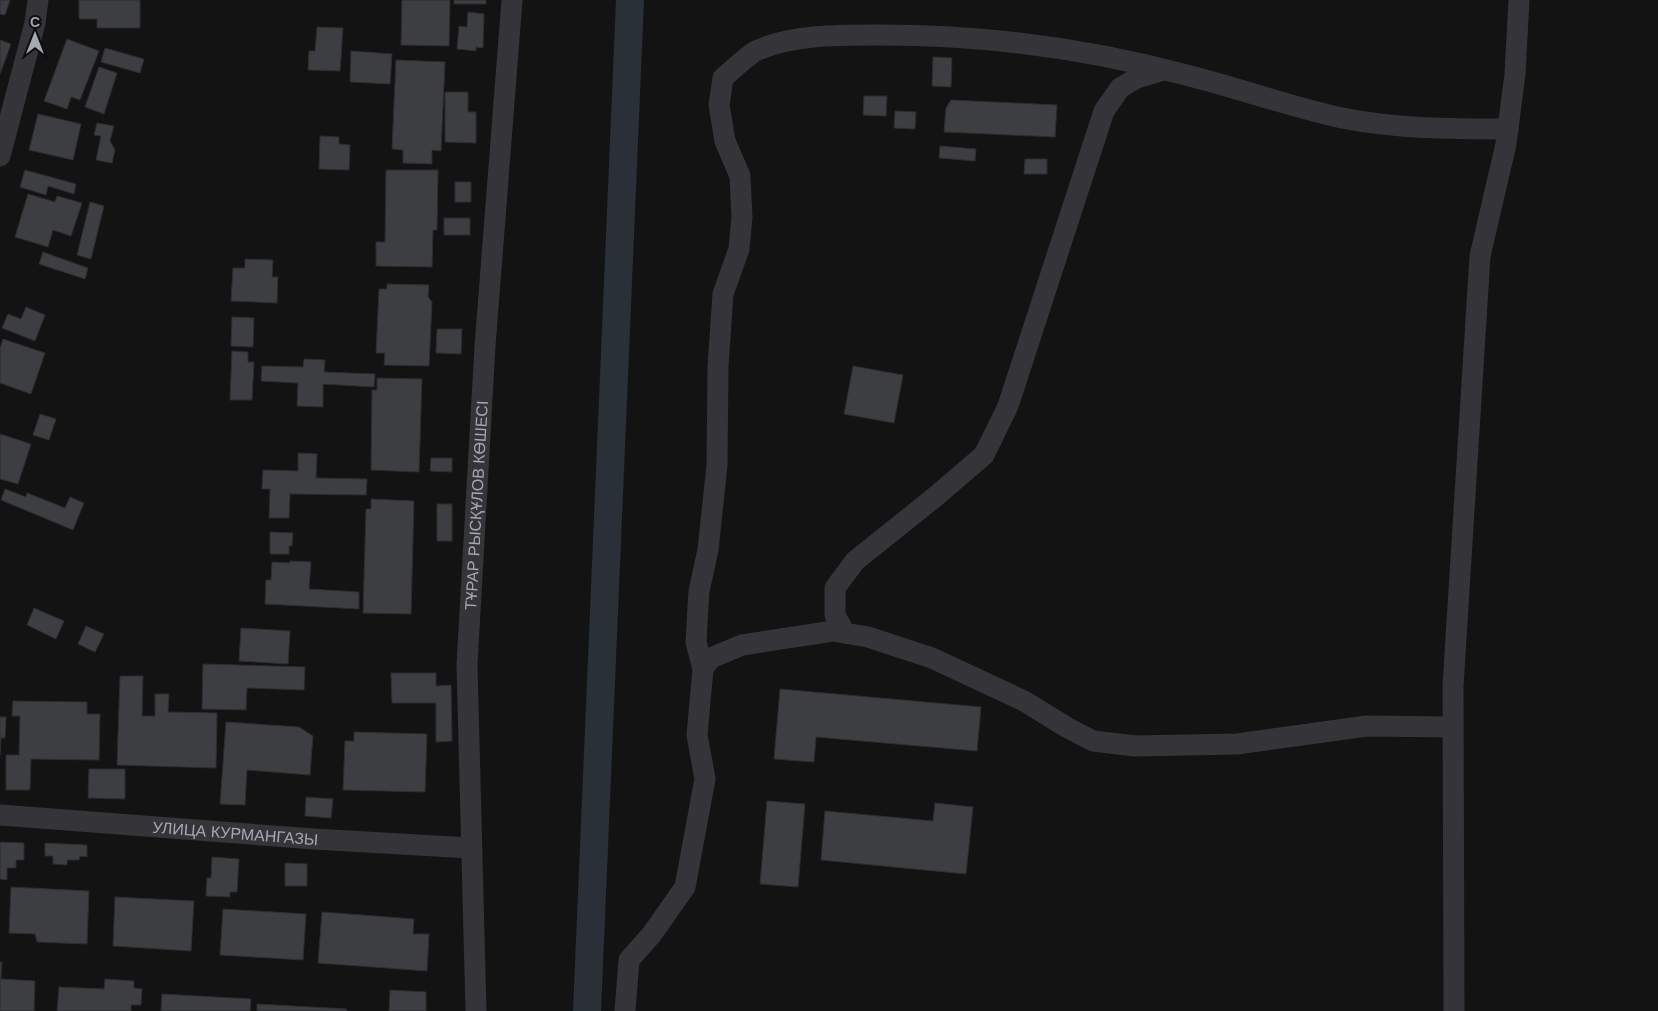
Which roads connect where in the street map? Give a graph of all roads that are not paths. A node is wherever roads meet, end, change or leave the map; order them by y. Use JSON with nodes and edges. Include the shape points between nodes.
{"nodes":[{"id":1,"x":38,"y":0,"type":"edge"},
{"id":2,"x":512,"y":0,"type":"edge"},
{"id":3,"x":1519,"y":0,"type":"edge"},
{"id":4,"x":1165,"y":70,"type":"junction"},
{"id":5,"x":1508,"y":129,"type":"junction"},
{"id":6,"x":0,"y":156,"type":"edge"},
{"id":7,"x":845,"y":633,"type":"junction"},
{"id":8,"x":703,"y":669,"type":"junction"},
{"id":9,"x":1453,"y":727,"type":"junction"},
{"id":10,"x":0,"y":815,"type":"edge"},
{"id":11,"x":470,"y":848,"type":"junction"},
{"id":12,"x":476,"y":1011,"type":"edge"},
{"id":13,"x":625,"y":1011,"type":"edge"},
{"id":14,"x":1454,"y":1011,"type":"edge"}],
"edges":[{"from":1,"to":6,"type":"street"},
{"from":2,"to":11,"type":"street","name":"ТҰРАР РЫСҚҰЛОВ КӨШЕСІ","via":[[485,346],[466,665]]},
{"from":3,"to":5,"type":"street"},
{"from":4,"to":5,"type":"street","via":[[1343,118],[1426,129]]},
{"from":4,"to":7,"type":"street","via":[[1137,78],[1120,88],[1104,111],[1008,406],[984,455],[855,561],[834,588],[834,615]]},
{"from":4,"to":8,"type":"street","via":[[1029,43],[932,35],[853,35],[793,40],[756,50],[723,78],[719,105],[725,140],[740,176],[742,217],[739,249],[723,294],[717,465],[708,550],[698,590],[696,642]]},
{"from":5,"to":9,"type":"street","via":[[1480,256]]},
{"from":7,"to":8,"type":"street","via":[[742,645],[711,658]]},
{"from":7,"to":9,"type":"street","via":[[868,637],[932,658],[1024,701],[1093,741],[1135,746],[1193,746],[1237,744],[1367,726]]},
{"from":8,"to":13,"type":"street","via":[[697,735],[705,779],[685,887],[629,960]]},
{"from":9,"to":14,"type":"street"},
{"from":10,"to":11,"type":"street","name":"УЛИЦА КУРМАНГАЗЫ"},
{"from":11,"to":12,"type":"street","name":"ТҰРАР РЫСҚҰЛОВ КӨШЕСІ"}]}
